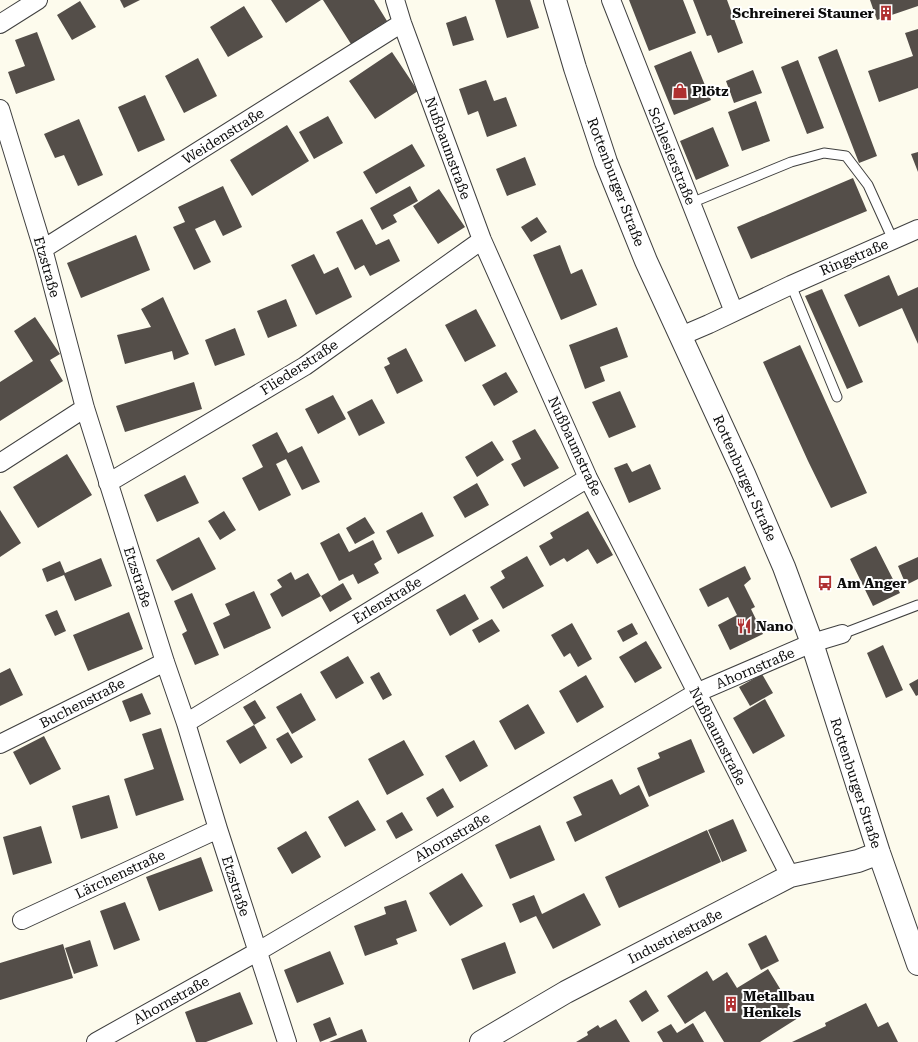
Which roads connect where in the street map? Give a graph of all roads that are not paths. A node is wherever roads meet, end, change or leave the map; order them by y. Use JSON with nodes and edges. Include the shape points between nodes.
{"nodes":[{"id":1,"x":38,"y":0,"type":"edge"},
{"id":2,"x":396,"y":0,"type":"edge"},
{"id":3,"x":555,"y":0,"type":"edge"},
{"id":4,"x":611,"y":0,"type":"edge"},
{"id":5,"x":402,"y":23,"type":"junction"},
{"id":6,"x":0,"y":24,"type":"edge"},
{"id":7,"x":0,"y":110,"type":"edge"},
{"id":8,"x":691,"y":203,"type":"junction"},
{"id":9,"x":918,"y":229,"type":"edge"},
{"id":10,"x":482,"y":240,"type":"junction"},
{"id":11,"x":894,"y":240,"type":"junction"},
{"id":12,"x":43,"y":249,"type":"junction"},
{"id":13,"x":791,"y":284,"type":"junction"},
{"id":14,"x":734,"y":312,"type":"junction"},
{"id":15,"x":680,"y":336,"type":"junction"},
{"id":16,"x":837,"y":397,"type":"dead end"},
{"id":17,"x":85,"y":408,"type":"junction"},
{"id":18,"x":0,"y":463,"type":"edge"},
{"id":19,"x":588,"y":478,"type":"junction"},
{"id":20,"x":108,"y":483,"type":"junction"},
{"id":21,"x":918,"y":605,"type":"edge"},
{"id":22,"x":842,"y":634,"type":"joint"},
{"id":23,"x":812,"y":643,"type":"junction"},
{"id":24,"x":165,"y":662,"type":"junction"},
{"id":25,"x":696,"y":694,"type":"junction"},
{"id":26,"x":186,"y":723,"type":"junction"},
{"id":27,"x":0,"y":744,"type":"edge"},
{"id":28,"x":218,"y":829,"type":"junction"},
{"id":29,"x":879,"y":852,"type":"junction"},
{"id":30,"x":790,"y":876,"type":"junction"},
{"id":31,"x":22,"y":920,"type":"dead end"},
{"id":32,"x":257,"y":952,"type":"junction"},
{"id":33,"x":918,"y":964,"type":"edge"},
{"id":34,"x":96,"y":1042,"type":"edge"},
{"id":35,"x":287,"y":1042,"type":"edge"},
{"id":36,"x":481,"y":1042,"type":"edge"}],
"edges":[{"from":1,"to":6,"type":"street"},
{"from":2,"to":5,"type":"street","name":"Nußbaumstraße"},
{"from":3,"to":15,"type":"street","name":"Rottenburger Straße","via":[[606,162]]},
{"from":4,"to":8,"type":"street","name":"Schlesierstraße"},
{"from":5,"to":10,"type":"street","name":"Nußbaumstraße"},
{"from":5,"to":12,"type":"street","name":"Weidenstraße"},
{"from":7,"to":12,"type":"street","name":"Etzstraße"},
{"from":8,"to":11,"type":"lane","via":[[791,162],[824,153],[846,156],[868,185]]},
{"from":8,"to":14,"type":"street","name":"Schlesierstraße"},
{"from":9,"to":11,"type":"street","name":"Ringstraße"},
{"from":10,"to":19,"type":"street","name":"Nußbaumstraße"},
{"from":10,"to":20,"type":"street","name":"Fliederstraße","via":[[305,366]]},
{"from":11,"to":13,"type":"street","name":"Ringstraße"},
{"from":12,"to":17,"type":"street","name":"Etzstraße"},
{"from":13,"to":14,"type":"street","name":"Ringstraße"},
{"from":13,"to":16,"type":"lane"},
{"from":14,"to":15,"type":"street","name":"Ringstraße"},
{"from":15,"to":23,"type":"street","name":"Rottenburger Straße","via":[[784,566]]},
{"from":17,"to":18,"type":"street"},
{"from":17,"to":20,"type":"street","name":"Etzstraße"},
{"from":19,"to":25,"type":"street","name":"Nußbaumstraße"},
{"from":19,"to":26,"type":"street","name":"Erlenstraße"},
{"from":20,"to":24,"type":"street","name":"Etzstraße"},
{"from":21,"to":22,"type":"lane"},
{"from":22,"to":23,"type":"street"},
{"from":23,"to":25,"type":"street","name":"Ahornstraße"},
{"from":23,"to":29,"type":"street","name":"Rottenburger Straße"},
{"from":24,"to":26,"type":"street","name":"Etzstraße"},
{"from":24,"to":27,"type":"street","name":"Buchenstraße"},
{"from":25,"to":30,"type":"street","name":"Nußbaumstraße"},
{"from":25,"to":32,"type":"street","name":"Ahornstraße"},
{"from":26,"to":28,"type":"street","name":"Etzstraße"},
{"from":28,"to":31,"type":"street","name":"Lärchenstraße"},
{"from":28,"to":32,"type":"street","name":"Etzstraße"},
{"from":29,"to":30,"type":"street","name":"Industriestraße","via":[[858,861]]},
{"from":29,"to":33,"type":"street","name":"Rottenburger Straße"},
{"from":30,"to":36,"type":"street","name":"Industriestraße","via":[[566,992]]},
{"from":32,"to":34,"type":"street","name":"Ahornstraße"},
{"from":32,"to":35,"type":"street","name":"Etzstraße"}]}
